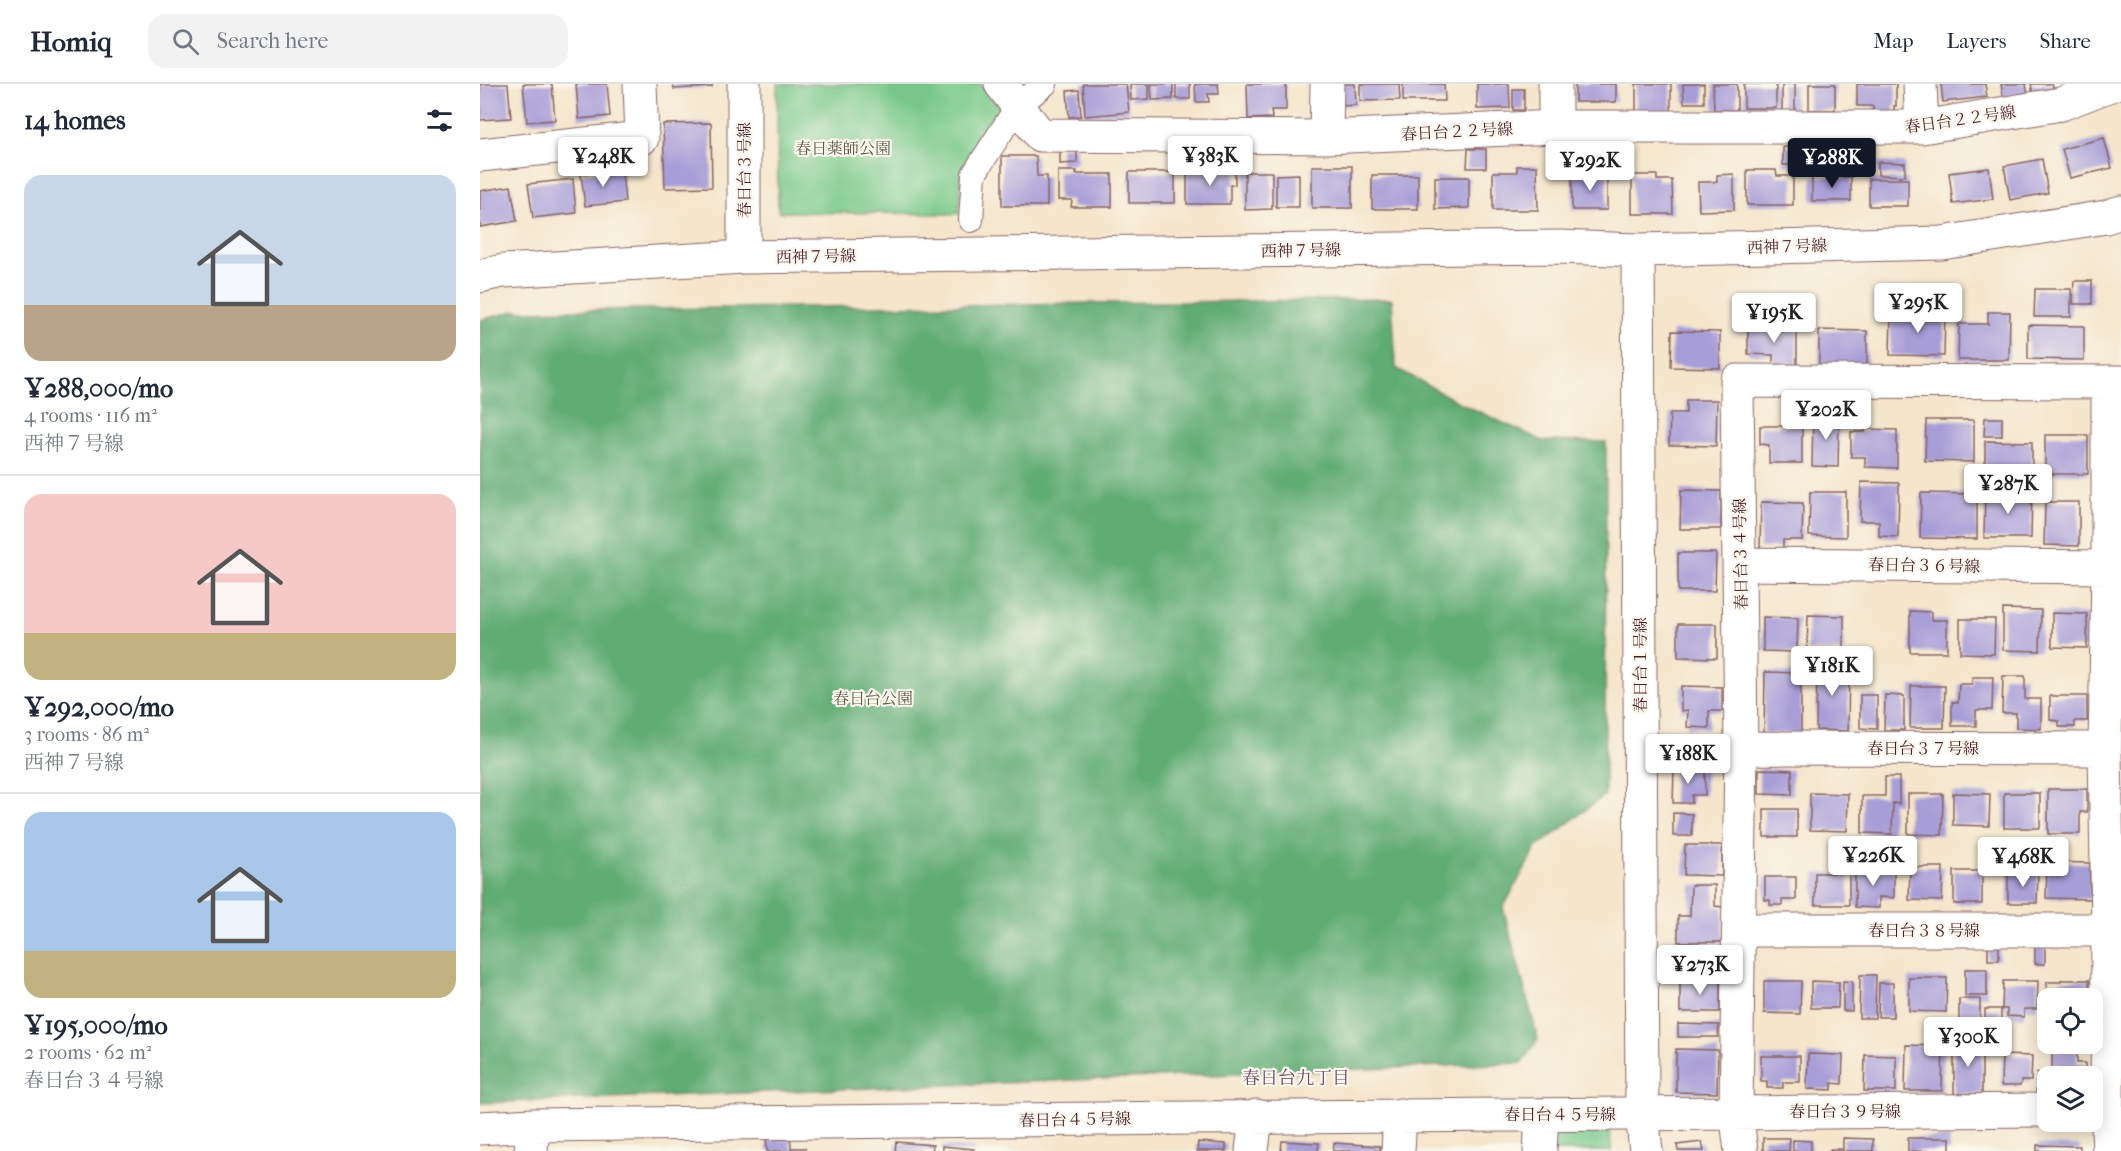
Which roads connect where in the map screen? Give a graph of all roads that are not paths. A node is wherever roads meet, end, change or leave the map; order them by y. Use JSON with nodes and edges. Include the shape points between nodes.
{"nodes":[{"id":1,"x":640,"y":84,"type":"edge"},
{"id":2,"x":744,"y":84,"type":"edge"},
{"id":3,"x":1327,"y":84,"type":"edge"},
{"id":4,"x":1556,"y":84,"type":"edge"},
{"id":5,"x":1920,"y":84,"type":"edge"},
{"id":6,"x":2113,"y":84,"type":"edge"},
{"id":7,"x":1025,"y":88,"type":"edge"},
{"id":8,"x":1010,"y":118,"type":"dead end"},
{"id":9,"x":1555,"y":127,"type":"junction"},
{"id":10,"x":1922,"y":127,"type":"junction"},
{"id":11,"x":1326,"y":137,"type":"junction"},
{"id":12,"x":480,"y":155,"type":"edge"},
{"id":13,"x":2121,"y":212,"type":"edge"},
{"id":14,"x":971,"y":220,"type":"dead end"},
{"id":15,"x":1638,"y":250,"type":"junction"},
{"id":16,"x":744,"y":257,"type":"junction"},
{"id":17,"x":480,"y":276,"type":"edge"},
{"id":18,"x":2115,"y":382,"type":"edge"},
{"id":19,"x":1740,"y":564,"type":"junction"},
{"id":20,"x":2108,"y":567,"type":"junction"},
{"id":21,"x":1741,"y":748,"type":"junction"},
{"id":22,"x":2104,"y":749,"type":"junction"},
{"id":23,"x":1740,"y":930,"type":"junction"},
{"id":24,"x":2108,"y":930,"type":"junction"},
{"id":25,"x":2102,"y":1066,"type":"edge"},
{"id":26,"x":2037,"y":1110,"type":"edge"},
{"id":27,"x":1736,"y":1111,"type":"junction"},
{"id":28,"x":1642,"y":1114,"type":"junction"},
{"id":29,"x":1400,"y":1115,"type":"junction"},
{"id":30,"x":1542,"y":1115,"type":"junction"},
{"id":31,"x":1256,"y":1116,"type":"junction"},
{"id":32,"x":2103,"y":1124,"type":"edge"},
{"id":33,"x":480,"y":1128,"type":"edge"},
{"id":34,"x":880,"y":1137,"type":"edge"},
{"id":35,"x":532,"y":1138,"type":"edge"},
{"id":36,"x":1252,"y":1151,"type":"edge"},
{"id":37,"x":1398,"y":1151,"type":"edge"},
{"id":38,"x":1540,"y":1151,"type":"edge"},
{"id":39,"x":1646,"y":1151,"type":"edge"},
{"id":40,"x":1741,"y":1151,"type":"edge"},
{"id":41,"x":2109,"y":1151,"type":"edge"}],
"edges":[{"from":1,"to":12,"type":"street","via":[[642,138]]},
{"from":2,"to":16,"type":"street","name":"春日台３号線"},
{"from":3,"to":11,"type":"street"},
{"from":4,"to":9,"type":"street"},
{"from":5,"to":10,"type":"street"},
{"from":6,"to":10,"type":"street","name":"春日台２２号線","via":[[2061,104]]},
{"from":7,"to":11,"type":"street","name":"春日台２２号線","via":[[1040,135]]},
{"from":8,"to":14,"type":"street","via":[[974,174]]},
{"from":9,"to":10,"type":"street","name":"春日台２２号線"},
{"from":9,"to":11,"type":"street","name":"春日台２２号線"},
{"from":13,"to":15,"type":"street","name":"西神７号線","via":[[1942,243]]},
{"from":15,"to":16,"type":"street","name":"西神７号線","via":[[1560,247]]},
{"from":15,"to":28,"type":"street","name":"春日台１号線"},
{"from":16,"to":17,"type":"street","name":"西神７号線","via":[[503,271]]},
{"from":18,"to":19,"type":"street","name":"春日台３４号線","via":[[1737,381]]},
{"from":18,"to":20,"type":"street"},
{"from":19,"to":20,"type":"street","name":"春日台３６号線"},
{"from":19,"to":21,"type":"street","name":"春日台３４号線"},
{"from":20,"to":22,"type":"street"},
{"from":21,"to":22,"type":"street","name":"春日台３７号線"},
{"from":21,"to":23,"type":"street","name":"春日台３４号線"},
{"from":22,"to":24,"type":"street"},
{"from":23,"to":24,"type":"street","name":"春日台３８号線"},
{"from":23,"to":27,"type":"street","name":"春日台３４号線"},
{"from":24,"to":25,"type":"street"},
{"from":26,"to":27,"type":"street","name":"春日台３９号線"},
{"from":27,"to":28,"type":"street","name":"春日台３９号線"},
{"from":27,"to":40,"type":"street","name":"春日台３４号線"},
{"from":28,"to":30,"type":"street","name":"春日台４５号線"},
{"from":28,"to":39,"type":"street","name":"春日台１号線"},
{"from":29,"to":30,"type":"street","name":"春日台４５号線"},
{"from":29,"to":31,"type":"street","name":"春日台４５号線"},
{"from":29,"to":37,"type":"street"},
{"from":30,"to":38,"type":"street"},
{"from":31,"to":34,"type":"street","name":"春日台４５号線"},
{"from":31,"to":36,"type":"street"},
{"from":32,"to":41,"type":"street"},
{"from":33,"to":35,"type":"street","name":"春日台４５号線"},
{"from":34,"to":35,"type":"street","name":"春日台４５号線"}]}
